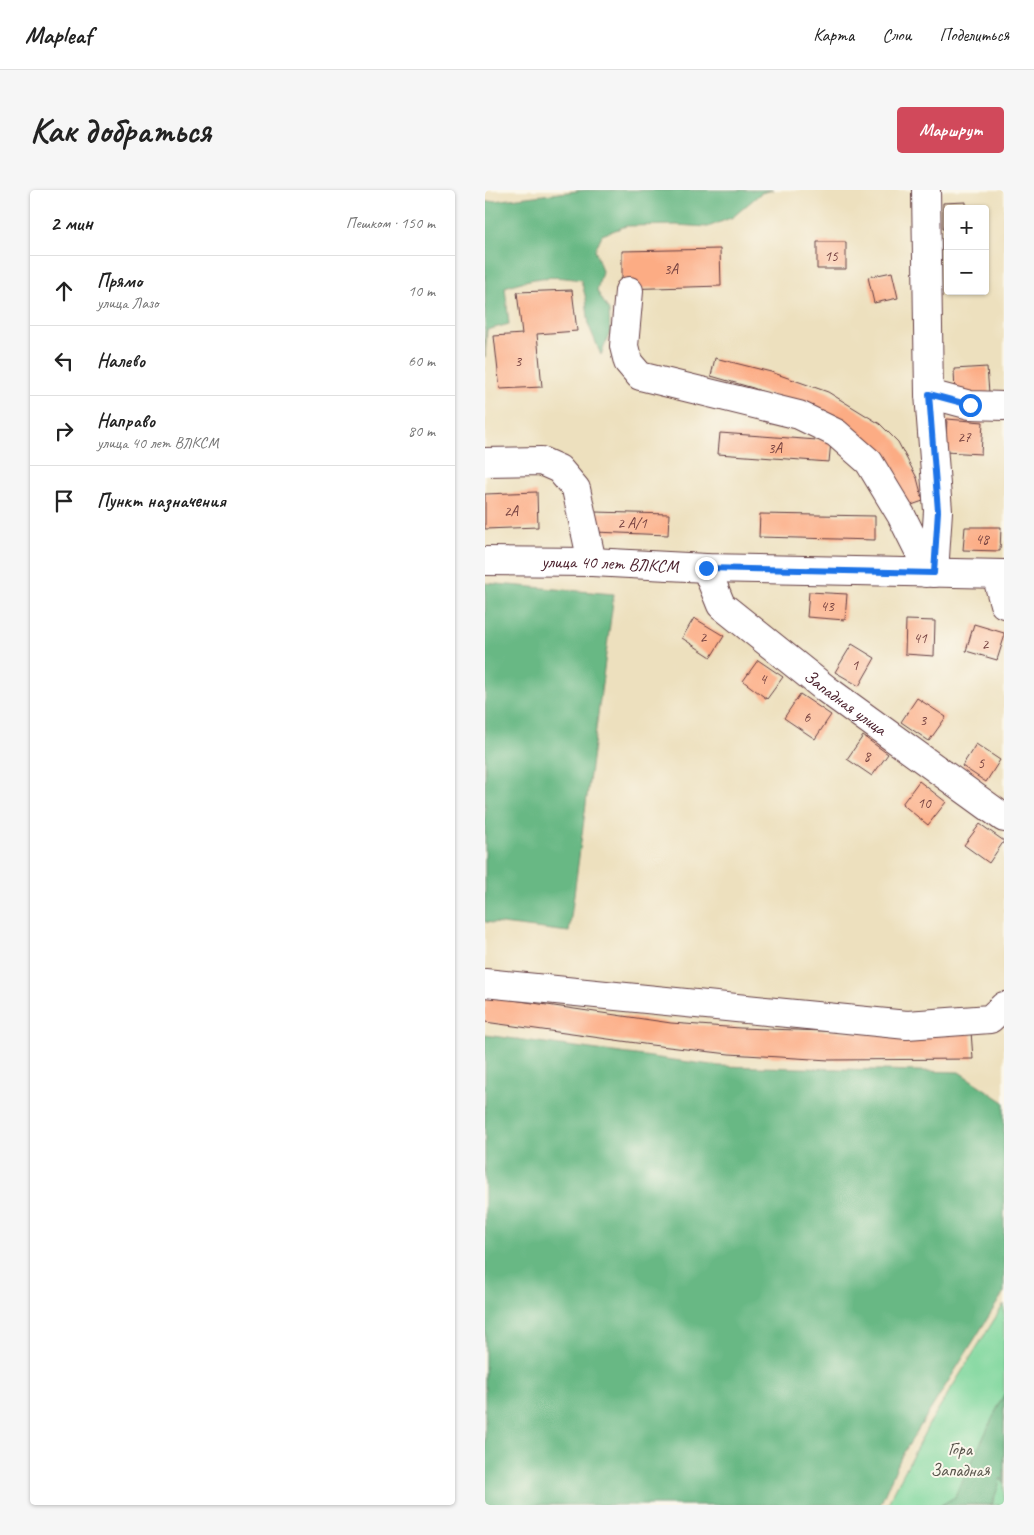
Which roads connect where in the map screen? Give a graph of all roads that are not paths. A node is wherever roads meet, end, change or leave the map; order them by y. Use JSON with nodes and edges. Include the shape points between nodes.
{"nodes":[{"id":1,"x":926,"y":190,"type":"edge"},
{"id":2,"x":629,"y":291,"type":"dead end"},
{"id":3,"x":929,"y":394,"type":"junction"},
{"id":4,"x":1004,"y":406,"type":"edge"},
{"id":5,"x":485,"y":462,"type":"edge"},
{"id":6,"x":485,"y":561,"type":"edge"},
{"id":7,"x":592,"y":562,"type":"junction"},
{"id":8,"x":706,"y":568,"type":"junction"},
{"id":9,"x":930,"y":573,"type":"junction"},
{"id":10,"x":1000,"y":574,"type":"edge"},
{"id":11,"x":1004,"y":604,"type":"edge"},
{"id":12,"x":1004,"y":818,"type":"edge"},
{"id":13,"x":485,"y":983,"type":"edge"},
{"id":14,"x":1004,"y":1006,"type":"edge"}],
"edges":[{"from":1,"to":3,"type":"street"},
{"from":2,"to":9,"type":"street","via":[[624,346],[629,362],[640,376],[799,415],[836,434],[869,462],[901,515]]},
{"from":3,"to":4,"type":"street","via":[[970,405]]},
{"from":3,"to":9,"type":"street","via":[[938,511]]},
{"from":5,"to":7,"type":"street","via":[[541,461],[559,469],[576,489]]},
{"from":6,"to":7,"type":"street","name":"улица 40 лет ВЛКСМ"},
{"from":7,"to":8,"type":"street","name":"улица 40 лет ВЛКСМ"},
{"from":8,"to":9,"type":"street","name":"улица 40 лет ВЛКСМ"},
{"from":8,"to":12,"type":"street","name":"Западная улица","via":[[721,605],[826,689]]},
{"from":9,"to":10,"type":"street","name":"улица 40 лет ВЛКСМ"},
{"from":10,"to":11,"type":"street"},
{"from":13,"to":14,"type":"street","via":[[907,1025],[990,1019]]}]}
